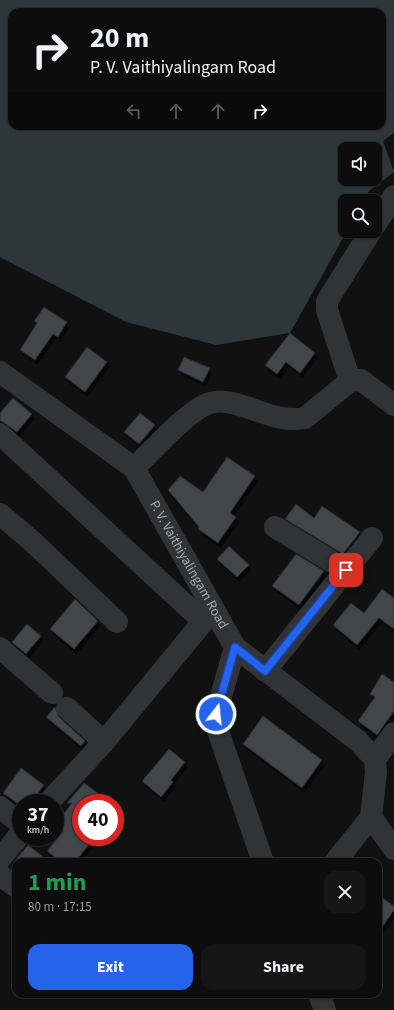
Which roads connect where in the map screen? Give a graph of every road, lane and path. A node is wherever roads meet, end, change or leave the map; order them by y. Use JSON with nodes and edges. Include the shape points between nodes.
{"nodes":[{"id":1,"x":394,"y":196,"type":"edge"},
{"id":2,"x":382,"y":214,"type":"edge"},
{"id":3,"x":366,"y":238,"type":"edge"},
{"id":4,"x":0,"y":372,"type":"edge"},
{"id":5,"x":350,"y":381,"type":"junction"},
{"id":6,"x":394,"y":405,"type":"edge"},
{"id":7,"x":0,"y":434,"type":"edge"},
{"id":8,"x":134,"y":468,"type":"junction"},
{"id":9,"x":0,"y":514,"type":"edge"},
{"id":10,"x":275,"y":527,"type":"dead end"},
{"id":11,"x":372,"y":538,"type":"dead end"},
{"id":12,"x":346,"y":570,"type":"junction"},
{"id":13,"x":208,"y":615,"type":"junction"},
{"id":14,"x":117,"y":622,"type":"dead end"},
{"id":15,"x":235,"y":647,"type":"junction"},
{"id":16,"x":0,"y":648,"type":"edge"},
{"id":17,"x":265,"y":671,"type":"junction"},
{"id":18,"x":52,"y":692,"type":"dead end"},
{"id":19,"x":67,"y":708,"type":"dead end"},
{"id":20,"x":394,"y":733,"type":"edge"},
{"id":21,"x":104,"y":742,"type":"junction"},
{"id":22,"x":375,"y":759,"type":"junction"},
{"id":23,"x":56,"y":794,"type":"edge"},
{"id":24,"x":0,"y":807,"type":"edge"},
{"id":25,"x":12,"y":817,"type":"edge"},
{"id":26,"x":371,"y":817,"type":"junction"},
{"id":27,"x":12,"y":844,"type":"edge"},
{"id":28,"x":394,"y":849,"type":"edge"},
{"id":29,"x":262,"y":858,"type":"edge"},
{"id":30,"x":338,"y":858,"type":"edge"},
{"id":31,"x":0,"y":859,"type":"edge"},
{"id":32,"x":0,"y":875,"type":"edge"},
{"id":33,"x":12,"y":884,"type":"edge"}],
"edges":[{"from":1,"to":2,"type":"street"},
{"from":3,"to":5,"type":"street","via":[[327,301],[327,310]]},
{"from":4,"to":8,"type":"street","name":"P. V. Vaithiyalingam Road"},
{"from":5,"to":6,"type":"street","via":[[361,380]]},
{"from":5,"to":8,"type":"street","via":[[305,418],[274,416],[224,401],[210,403],[195,411]]},
{"from":7,"to":13,"type":"street"},
{"from":8,"to":13,"type":"street","name":"P. V. Vaithiyalingam Road"},
{"from":9,"to":14,"type":"street"},
{"from":10,"to":12,"type":"street"},
{"from":11,"to":12,"type":"street"},
{"from":12,"to":17,"type":"street"},
{"from":13,"to":15,"type":"street","name":"P. V. Vaithiyalingam Road"},
{"from":13,"to":21,"type":"street"},
{"from":15,"to":17,"type":"street","name":"P. V. Vaithiyalingam Road"},
{"from":15,"to":29,"type":"street","via":[[216,714],[216,725]]},
{"from":16,"to":18,"type":"street"},
{"from":17,"to":22,"type":"street","name":"P. V. Vaithiyalingam Road","via":[[358,741]]},
{"from":19,"to":21,"type":"street"},
{"from":20,"to":22,"type":"street"},
{"from":21,"to":23,"type":"street"},
{"from":22,"to":26,"type":"street"},
{"from":24,"to":25,"type":"street"},
{"from":26,"to":28,"type":"street"},
{"from":26,"to":30,"type":"street"},
{"from":27,"to":31,"type":"street"},
{"from":32,"to":33,"type":"street"}]}
